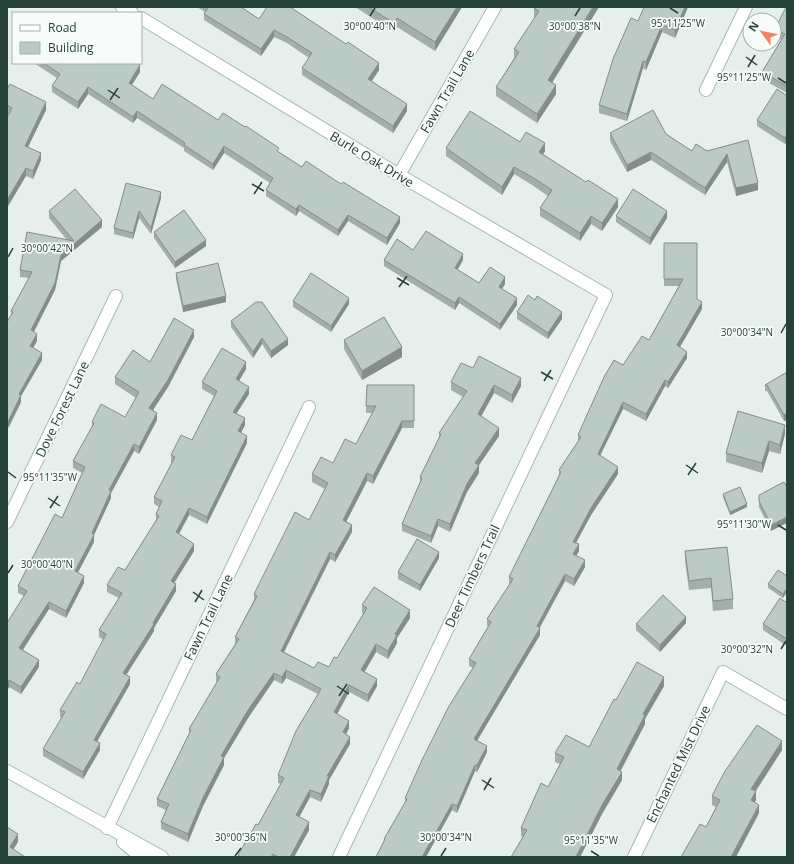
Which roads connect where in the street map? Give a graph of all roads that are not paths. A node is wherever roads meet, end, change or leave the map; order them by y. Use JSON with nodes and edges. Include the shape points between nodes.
{"nodes":[{"id":1,"x":495,"y":7,"type":"edge"},
{"id":2,"x":746,"y":7,"type":"edge"},
{"id":3,"x":142,"y":19,"type":"edge"},
{"id":4,"x":706,"y":90,"type":"dead end"},
{"id":5,"x":399,"y":175,"type":"junction"},
{"id":6,"x":606,"y":295,"type":"joint"},
{"id":7,"x":116,"y":296,"type":"dead end"},
{"id":8,"x":308,"y":407,"type":"dead end"},
{"id":9,"x":7,"y":522,"type":"edge"},
{"id":10,"x":787,"y":709,"type":"edge"},
{"id":11,"x":7,"y":771,"type":"edge"},
{"id":12,"x":107,"y":828,"type":"junction"},
{"id":13,"x":141,"y":857,"type":"edge"},
{"id":14,"x":162,"y":857,"type":"edge"},
{"id":15,"x":339,"y":857,"type":"edge"},
{"id":16,"x":634,"y":857,"type":"edge"}],
"edges":[{"from":1,"to":5,"type":"street","name":"Fawn Trail Lane"},
{"from":2,"to":4,"type":"street"},
{"from":3,"to":5,"type":"street","name":"Burle Oak Drive"},
{"from":5,"to":6,"type":"street","name":"Burle Oak Drive"},
{"from":6,"to":15,"type":"street","name":"Deer Timbers Trail"},
{"from":7,"to":9,"type":"street","name":"Dove Forest Lane"},
{"from":8,"to":12,"type":"street","name":"Fawn Trail Lane"},
{"from":10,"to":16,"type":"street","name":"Enchanted Mist Drive","via":[[723,672]]},
{"from":11,"to":12,"type":"street"},
{"from":12,"to":13,"type":"street"},
{"from":12,"to":14,"type":"street"}]}
